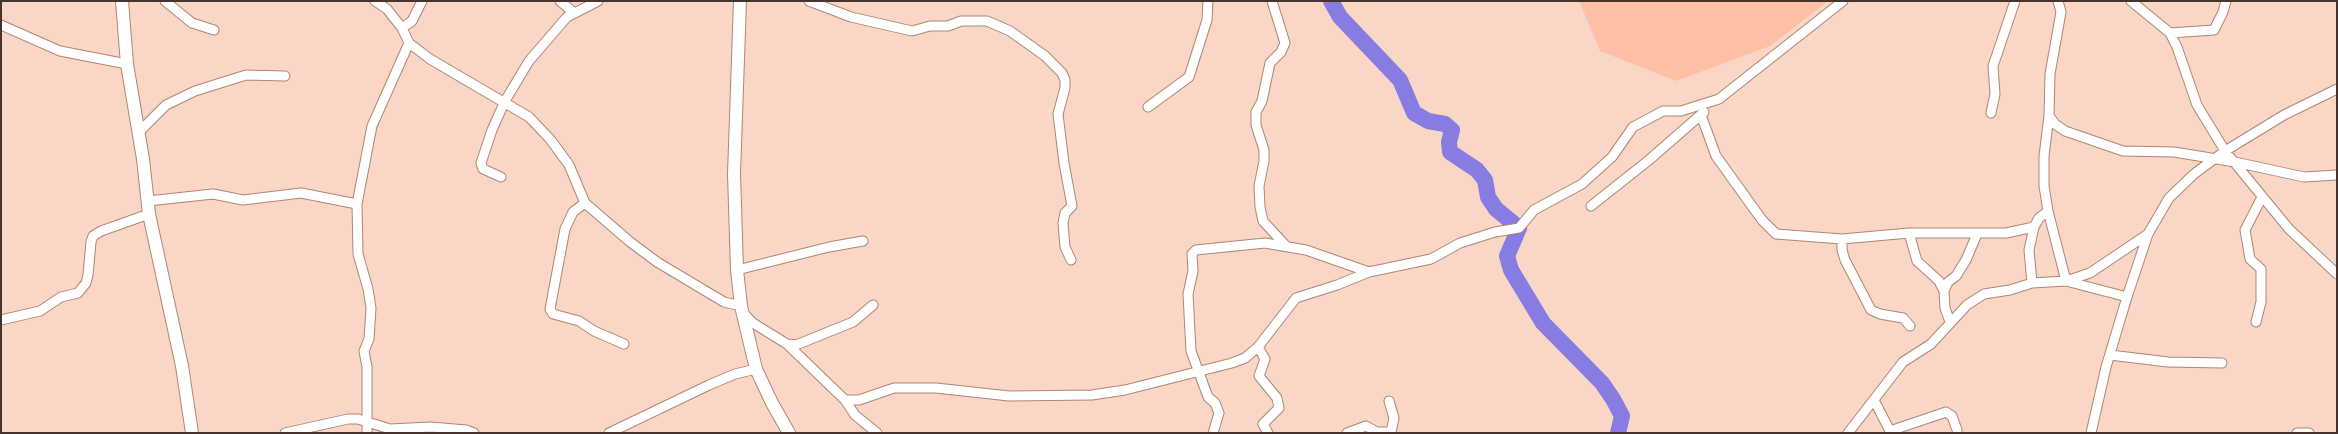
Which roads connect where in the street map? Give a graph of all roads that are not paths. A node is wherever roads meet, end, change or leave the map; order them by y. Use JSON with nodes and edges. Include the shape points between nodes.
{"nodes":[{"id":1,"x":122,"y":1,"type":"edge"},
{"id":2,"x":165,"y":1,"type":"edge"},
{"id":3,"x":375,"y":1,"type":"edge"},
{"id":4,"x":422,"y":1,"type":"edge"},
{"id":5,"x":560,"y":1,"type":"edge"},
{"id":6,"x":598,"y":1,"type":"edge"},
{"id":7,"x":740,"y":1,"type":"edge"},
{"id":8,"x":809,"y":1,"type":"edge"},
{"id":9,"x":1208,"y":1,"type":"edge"},
{"id":10,"x":1272,"y":1,"type":"edge"},
{"id":11,"x":1843,"y":1,"type":"edge"},
{"id":12,"x":2015,"y":1,"type":"edge"},
{"id":13,"x":2058,"y":1,"type":"edge"},
{"id":14,"x":2131,"y":1,"type":"edge"},
{"id":15,"x":2226,"y":1,"type":"edge"},
{"id":16,"x":573,"y":12,"type":"junction"},
{"id":17,"x":1,"y":25,"type":"edge"},
{"id":18,"x":402,"y":28,"type":"junction"},
{"id":19,"x":214,"y":30,"type":"dead end"},
{"id":20,"x":2170,"y":33,"type":"junction"},
{"id":21,"x":409,"y":43,"type":"junction"},
{"id":22,"x":127,"y":64,"type":"junction"},
{"id":23,"x":285,"y":76,"type":"dead end"},
{"id":24,"x":2337,"y":89,"type":"edge"},
{"id":25,"x":1719,"y":99,"type":"junction"},
{"id":26,"x":505,"y":101,"type":"junction"},
{"id":27,"x":1148,"y":107,"type":"dead end"},
{"id":28,"x":1991,"y":113,"type":"dead end"},
{"id":29,"x":1701,"y":114,"type":"junction"},
{"id":30,"x":2049,"y":116,"type":"junction"},
{"id":31,"x":139,"y":132,"type":"junction"},
{"id":32,"x":2225,"y":150,"type":"junction"},
{"id":33,"x":2213,"y":158,"type":"junction"},
{"id":34,"x":2235,"y":162,"type":"junction"},
{"id":35,"x":2337,"y":175,"type":"edge"},
{"id":36,"x":501,"y":177,"type":"dead end"},
{"id":37,"x":2262,"y":196,"type":"junction"},
{"id":38,"x":148,"y":201,"type":"junction"},
{"id":39,"x":585,"y":203,"type":"junction"},
{"id":40,"x":357,"y":204,"type":"junction"},
{"id":41,"x":1592,"y":206,"type":"dead end"},
{"id":42,"x":2048,"y":211,"type":"junction"},
{"id":43,"x":149,"y":214,"type":"junction"},
{"id":44,"x":2034,"y":227,"type":"junction"},
{"id":45,"x":1909,"y":233,"type":"junction"},
{"id":46,"x":1977,"y":234,"type":"junction"},
{"id":47,"x":2148,"y":234,"type":"junction"},
{"id":48,"x":1842,"y":239,"type":"junction"},
{"id":49,"x":863,"y":241,"type":"dead end"},
{"id":50,"x":1286,"y":246,"type":"junction"},
{"id":51,"x":1071,"y":260,"type":"dead end"},
{"id":52,"x":737,"y":270,"type":"junction"},
{"id":53,"x":1369,"y":272,"type":"junction"},
{"id":54,"x":2337,"y":274,"type":"edge"},
{"id":55,"x":2066,"y":281,"type":"junction"},
{"id":56,"x":2032,"y":283,"type":"junction"},
{"id":57,"x":1944,"y":291,"type":"junction"},
{"id":58,"x":2127,"y":298,"type":"junction"},
{"id":59,"x":873,"y":305,"type":"dead end"},
{"id":60,"x":742,"y":310,"type":"junction"},
{"id":61,"x":1,"y":320,"type":"edge"},
{"id":62,"x":1950,"y":322,"type":"junction"},
{"id":63,"x":2256,"y":322,"type":"dead end"},
{"id":64,"x":1910,"y":326,"type":"dead end"},
{"id":65,"x":624,"y":344,"type":"dead end"},
{"id":66,"x":787,"y":344,"type":"junction"},
{"id":67,"x":1258,"y":347,"type":"junction"},
{"id":68,"x":2110,"y":355,"type":"junction"},
{"id":69,"x":2222,"y":363,"type":"dead end"},
{"id":70,"x":756,"y":369,"type":"junction"},
{"id":71,"x":1198,"y":373,"type":"junction"},
{"id":72,"x":846,"y":400,"type":"junction"},
{"id":73,"x":1874,"y":400,"type":"junction"},
{"id":74,"x":1389,"y":401,"type":"dead end"},
{"id":75,"x":367,"y":421,"type":"junction"},
{"id":76,"x":1957,"y":430,"type":"dead end"},
{"id":77,"x":1890,"y":432,"type":"edge"},
{"id":78,"x":192,"y":433,"type":"edge"},
{"id":79,"x":285,"y":433,"type":"edge"},
{"id":80,"x":367,"y":433,"type":"edge"},
{"id":81,"x":474,"y":433,"type":"edge"},
{"id":82,"x":609,"y":433,"type":"edge"},
{"id":83,"x":789,"y":433,"type":"edge"},
{"id":84,"x":877,"y":433,"type":"edge"},
{"id":85,"x":1213,"y":433,"type":"edge"},
{"id":86,"x":1268,"y":433,"type":"edge"},
{"id":87,"x":1346,"y":433,"type":"edge"},
{"id":88,"x":1848,"y":433,"type":"edge"},
{"id":89,"x":2091,"y":433,"type":"edge"},
{"id":90,"x":2297,"y":433,"type":"edge"},
{"id":91,"x":2309,"y":433,"type":"edge"}],
"edges":[{"from":1,"to":22,"type":"street"},
{"from":2,"to":19,"type":"street","via":[[192,22]]},
{"from":3,"to":18,"type":"street","via":[[386,9]]},
{"from":4,"to":18,"type":"street","via":[[412,20]]},
{"from":5,"to":16,"type":"street"},
{"from":6,"to":16,"type":"street"},
{"from":7,"to":52,"type":"street","via":[[734,174],[734,239]]},
{"from":8,"to":51,"type":"street","via":[[851,17],[912,31],[930,26],[948,26],[961,21],[987,21],[1010,32],[1062,73],[1065,80],[1058,114],[1072,206],[1065,213],[1063,223],[1065,247]]},
{"from":9,"to":27,"type":"street","via":[[1207,20],[1189,77]]},
{"from":10,"to":50,"type":"street","via":[[1285,43],[1281,52],[1270,63],[1262,101],[1256,112],[1256,125],[1264,150],[1259,186],[1260,207],[1263,221]]},
{"from":11,"to":25,"type":"street"},
{"from":12,"to":28,"type":"street","via":[[1993,66],[1995,94]]},
{"from":13,"to":30,"type":"street","via":[[2061,12],[2050,74]]},
{"from":14,"to":20,"type":"street"},
{"from":15,"to":20,"type":"street","via":[[2214,30]]},
{"from":16,"to":26,"type":"street","via":[[529,61]]},
{"from":17,"to":22,"type":"street","via":[[60,51]]},
{"from":18,"to":21,"type":"street"},
{"from":20,"to":32,"type":"street","via":[[2197,104]]},
{"from":21,"to":26,"type":"street","via":[[430,59]]},
{"from":21,"to":40,"type":"street","via":[[372,126]]},
{"from":22,"to":31,"type":"street"},
{"from":23,"to":31,"type":"street","via":[[246,75],[195,91],[166,105]]},
{"from":24,"to":32,"type":"street","via":[[2284,115]]},
{"from":25,"to":29,"type":"street"},
{"from":25,"to":53,"type":"street","via":[[1681,111],[1663,111],[1633,127],[1612,157],[1582,184],[1534,210],[1519,228],[1495,232],[1460,243],[1431,259]]},
{"from":26,"to":36,"type":"street","via":[[481,163],[483,169]]},
{"from":26,"to":39,"type":"street","via":[[529,117],[550,139],[569,165]]},
{"from":29,"to":41,"type":"street"},
{"from":29,"to":48,"type":"street","via":[[1716,156],[1772,231],[1780,235]]},
{"from":30,"to":33,"type":"street","via":[[2065,131],[2123,150],[2174,152]]},
{"from":30,"to":42,"type":"street","via":[[2044,156],[2044,186]]},
{"from":31,"to":38,"type":"street"},
{"from":32,"to":33,"type":"street"},
{"from":32,"to":34,"type":"street"},
{"from":33,"to":34,"type":"street"},
{"from":33,"to":47,"type":"street","via":[[2169,198]]},
{"from":34,"to":35,"type":"street","via":[[2293,176]]},
{"from":34,"to":37,"type":"street"},
{"from":37,"to":54,"type":"street","via":[[2289,229]]},
{"from":37,"to":63,"type":"street","via":[[2245,230],[2250,259],[2261,269],[2261,302]]},
{"from":38,"to":40,"type":"street","via":[[213,194],[243,200],[301,193]]},
{"from":38,"to":43,"type":"street"},
{"from":39,"to":60,"type":"street","via":[[628,241],[657,262]]},
{"from":39,"to":65,"type":"street","via":[[573,212],[565,229],[550,309],[553,314],[579,321],[594,331]]},
{"from":40,"to":75,"type":"street","via":[[358,254],[371,308],[369,339],[364,351],[367,367]]},
{"from":42,"to":44,"type":"street","via":[[2039,218]]},
{"from":42,"to":55,"type":"street"},
{"from":43,"to":61,"type":"street","via":[[93,236],[86,283],[78,293],[61,297],[40,311]]},
{"from":43,"to":78,"type":"street","via":[[182,366]]},
{"from":44,"to":46,"type":"street","via":[[2006,233]]},
{"from":44,"to":56,"type":"street","via":[[2029,250]]},
{"from":45,"to":46,"type":"street"},
{"from":45,"to":48,"type":"street"},
{"from":45,"to":57,"type":"street","via":[[1917,261],[1939,281]]},
{"from":46,"to":57,"type":"street","via":[[1966,260]]},
{"from":47,"to":55,"type":"street","via":[[2090,274]]},
{"from":47,"to":58,"type":"street"},
{"from":48,"to":64,"type":"street","via":[[1845,260],[1871,310],[1903,318]]},
{"from":49,"to":52,"type":"street"},
{"from":50,"to":53,"type":"street","via":[[1306,250]]},
{"from":50,"to":71,"type":"street","via":[[1251,244],[1196,250],[1192,254],[1194,271],[1188,294],[1191,351]]},
{"from":52,"to":60,"type":"street"},
{"from":53,"to":67,"type":"street","via":[[1296,298]]},
{"from":55,"to":56,"type":"street"},
{"from":55,"to":58,"type":"street"},
{"from":56,"to":62,"type":"street","via":[[1984,294],[1967,304]]},
{"from":57,"to":62,"type":"street","via":[[1945,308]]},
{"from":58,"to":68,"type":"street"},
{"from":59,"to":66,"type":"street","via":[[853,322],[796,345]]},
{"from":60,"to":66,"type":"street","via":[[753,322]]},
{"from":60,"to":70,"type":"street"},
{"from":62,"to":73,"type":"street","via":[[1931,344],[1903,362]]},
{"from":66,"to":72,"type":"street"},
{"from":67,"to":71,"type":"street","via":[[1245,358]]},
{"from":67,"to":86,"type":"street","via":[[1265,359],[1259,376],[1277,398],[1279,408],[1263,424]]},
{"from":68,"to":69,"type":"street","via":[[2168,362]]},
{"from":68,"to":89,"type":"street"},
{"from":70,"to":82,"type":"street","via":[[735,374],[709,385]]},
{"from":70,"to":83,"type":"street"},
{"from":71,"to":72,"type":"street","via":[[1092,395],[1009,396],[936,388],[894,388],[859,400]]},
{"from":71,"to":85,"type":"street","via":[[1208,397],[1215,403],[1219,413]]},
{"from":72,"to":84,"type":"street","via":[[855,415]]},
{"from":73,"to":77,"type":"street"},
{"from":73,"to":88,"type":"street"},
{"from":74,"to":87,"type":"street","via":[[1394,418],[1391,432],[1377,432],[1366,426]]},
{"from":75,"to":79,"type":"street","via":[[348,419]]},
{"from":75,"to":80,"type":"street"},
{"from":75,"to":81,"type":"street","via":[[390,429],[430,427]]},
{"from":76,"to":77,"type":"street","via":[[1952,416],[1946,412]]},
{"from":90,"to":91,"type":"street"}]}
